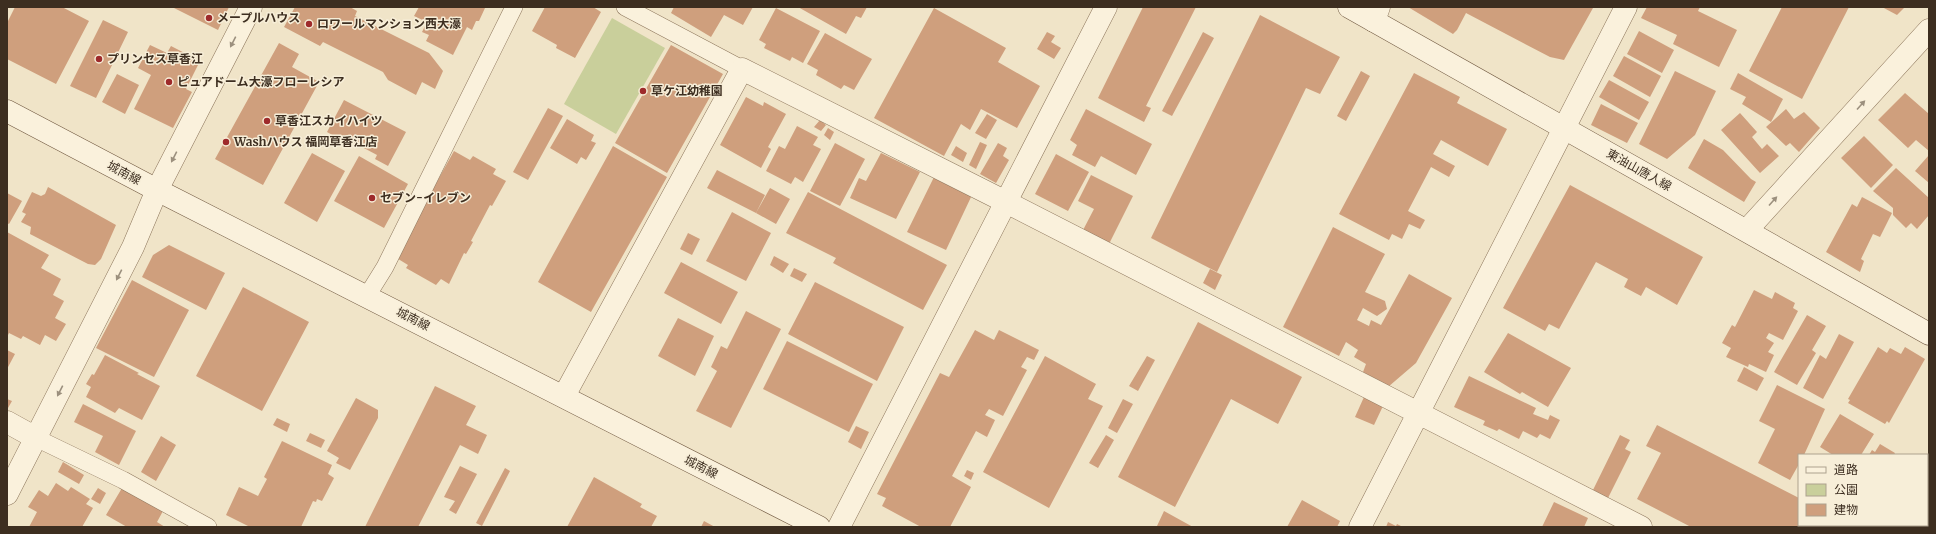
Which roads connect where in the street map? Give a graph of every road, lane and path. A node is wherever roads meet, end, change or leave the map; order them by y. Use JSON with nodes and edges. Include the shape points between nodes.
{"nodes":[{"id":1,"x":251,"y":7,"type":"edge"},
{"id":2,"x":514,"y":7,"type":"edge"},
{"id":3,"x":625,"y":7,"type":"edge"},
{"id":4,"x":1106,"y":7,"type":"edge"},
{"id":5,"x":1349,"y":7,"type":"edge"},
{"id":6,"x":1626,"y":7,"type":"edge"},
{"id":7,"x":1377,"y":14,"type":"edge"},
{"id":8,"x":1929,"y":30,"type":"edge"},
{"id":9,"x":742,"y":70,"type":"junction"},
{"id":10,"x":7,"y":111,"type":"edge"},
{"id":11,"x":1564,"y":128,"type":"junction"},
{"id":12,"x":157,"y":190,"type":"junction"},
{"id":13,"x":1006,"y":202,"type":"junction"},
{"id":14,"x":1747,"y":230,"type":"junction"},
{"id":15,"x":367,"y":296,"type":"junction"},
{"id":16,"x":1929,"y":334,"type":"edge"},
{"id":17,"x":564,"y":396,"type":"junction"},
{"id":18,"x":1419,"y":413,"type":"junction"},
{"id":19,"x":7,"y":422,"type":"edge"},
{"id":20,"x":36,"y":438,"type":"junction"},
{"id":21,"x":7,"y":494,"type":"edge"},
{"id":22,"x":208,"y":527,"type":"edge"},
{"id":23,"x":819,"y":527,"type":"edge"},
{"id":24,"x":839,"y":527,"type":"edge"},
{"id":25,"x":1360,"y":527,"type":"edge"},
{"id":26,"x":1641,"y":527,"type":"edge"}],
"edges":[{"from":1,"to":12,"type":"street","one_way":true},
{"from":2,"to":15,"type":"lane","via":[[385,267]]},
{"from":3,"to":9,"type":"lane"},
{"from":4,"to":13,"type":"street"},
{"from":5,"to":7,"type":"street","name":"東油山唐人線"},
{"from":6,"to":11,"type":"street"},
{"from":7,"to":11,"type":"street","name":"東油山唐人線"},
{"from":14,"to":8,"type":"street","one_way":true},
{"from":9,"to":13,"type":"street"},
{"from":9,"to":17,"type":"street"},
{"from":10,"to":12,"type":"street","name":"城南線"},
{"from":11,"to":14,"type":"street","name":"東油山唐人線"},
{"from":11,"to":18,"type":"street"},
{"from":12,"to":15,"type":"street","name":"城南線"},
{"from":12,"to":20,"type":"street","one_way":true,"via":[[133,247]]},
{"from":13,"to":18,"type":"street"},
{"from":13,"to":24,"type":"street"},
{"from":14,"to":16,"type":"street","name":"東油山唐人線"},
{"from":15,"to":17,"type":"street","name":"城南線"},
{"from":17,"to":23,"type":"street","name":"城南線"},
{"from":18,"to":25,"type":"street"},
{"from":18,"to":26,"type":"street"},
{"from":19,"to":20,"type":"street"},
{"from":20,"to":21,"type":"street"},
{"from":20,"to":22,"type":"lane","via":[[123,480]]}]}
